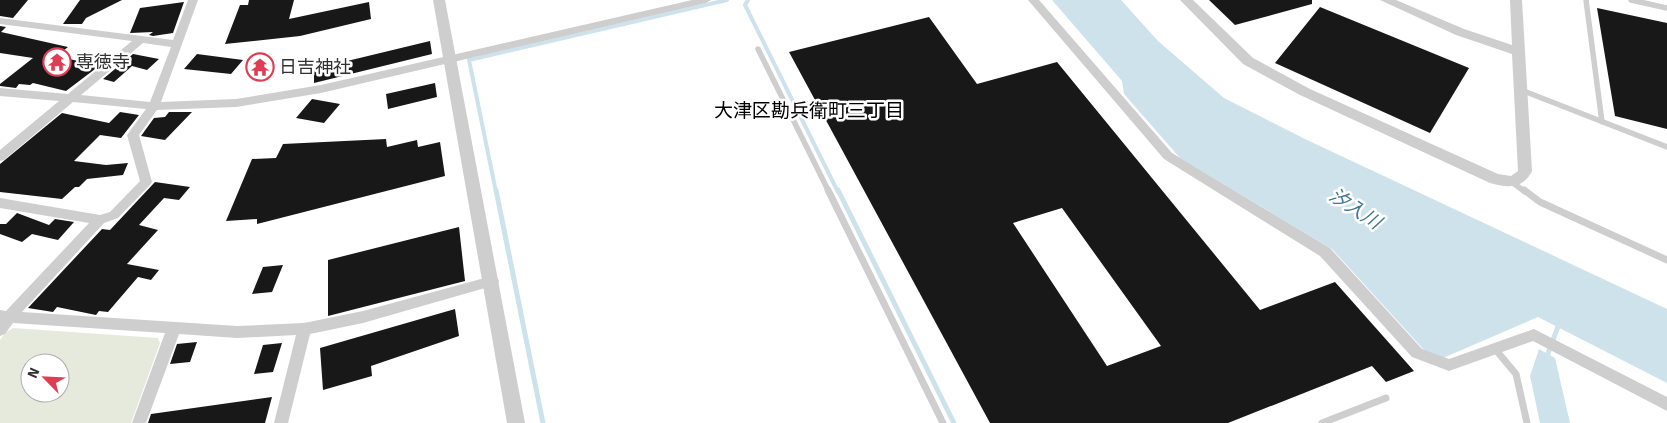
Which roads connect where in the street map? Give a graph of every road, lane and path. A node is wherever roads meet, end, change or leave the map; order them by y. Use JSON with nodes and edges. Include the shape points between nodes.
{"nodes":[{"id":1,"x":193,"y":0,"type":"edge"},
{"id":2,"x":439,"y":0,"type":"edge"},
{"id":3,"x":706,"y":0,"type":"edge"},
{"id":4,"x":1033,"y":0,"type":"edge"},
{"id":5,"x":1186,"y":0,"type":"edge"},
{"id":6,"x":1386,"y":0,"type":"edge"},
{"id":7,"x":1516,"y":0,"type":"edge"},
{"id":8,"x":1586,"y":0,"type":"edge"},
{"id":9,"x":1631,"y":0,"type":"edge"},
{"id":10,"x":1667,"y":8,"type":"edge"},
{"id":11,"x":0,"y":21,"type":"edge"},
{"id":12,"x":140,"y":40,"type":"junction"},
{"id":13,"x":177,"y":44,"type":"junction"},
{"id":14,"x":758,"y":49,"type":"dead end"},
{"id":15,"x":1519,"y":52,"type":"junction"},
{"id":16,"x":449,"y":58,"type":"junction"},
{"id":17,"x":1521,"y":90,"type":"junction"},
{"id":18,"x":0,"y":92,"type":"edge"},
{"id":19,"x":70,"y":98,"type":"junction"},
{"id":20,"x":154,"y":106,"type":"junction"},
{"id":21,"x":1602,"y":122,"type":"junction"},
{"id":22,"x":1667,"y":147,"type":"edge"},
{"id":23,"x":0,"y":157,"type":"edge"},
{"id":24,"x":1512,"y":182,"type":"junction"},
{"id":25,"x":0,"y":203,"type":"edge"},
{"id":26,"x":100,"y":220,"type":"junction"},
{"id":27,"x":1667,"y":260,"type":"edge"},
{"id":28,"x":492,"y":281,"type":"junction"},
{"id":29,"x":5,"y":317,"type":"edge"},
{"id":30,"x":174,"y":328,"type":"junction"},
{"id":31,"x":304,"y":329,"type":"junction"},
{"id":32,"x":0,"y":330,"type":"edge"},
{"id":33,"x":1495,"y":349,"type":"junction"},
{"id":34,"x":1386,"y":398,"type":"dead end"},
{"id":35,"x":1667,"y":404,"type":"edge"},
{"id":36,"x":139,"y":423,"type":"edge"},
{"id":37,"x":281,"y":423,"type":"edge"},
{"id":38,"x":516,"y":423,"type":"edge"},
{"id":39,"x":942,"y":423,"type":"edge"},
{"id":40,"x":1322,"y":423,"type":"edge"},
{"id":41,"x":1527,"y":423,"type":"edge"}],
"edges":[{"from":1,"to":13,"type":"street"},
{"from":2,"to":16,"type":"street"},
{"from":3,"to":16,"type":"street"},
{"from":4,"to":33,"type":"street","via":[[1168,156],[1325,252],[1417,353],[1449,365]]},
{"from":5,"to":24,"type":"street","via":[[1248,61],[1305,92],[1495,179]]},
{"from":6,"to":15,"type":"street","via":[[1460,32]]},
{"from":7,"to":15,"type":"street"},
{"from":8,"to":21,"type":"lane"},
{"from":9,"to":10,"type":"lane"},
{"from":11,"to":12,"type":"street"},
{"from":12,"to":13,"type":"street"},
{"from":12,"to":19,"type":"street"},
{"from":13,"to":20,"type":"street"},
{"from":14,"to":39,"type":"lane"},
{"from":15,"to":17,"type":"street"},
{"from":16,"to":20,"type":"street","via":[[322,88],[245,101]]},
{"from":16,"to":28,"type":"street"},
{"from":17,"to":21,"type":"lane"},
{"from":17,"to":24,"type":"street","via":[[1525,171],[1522,177]]},
{"from":18,"to":19,"type":"street"},
{"from":19,"to":20,"type":"street"},
{"from":19,"to":23,"type":"street"},
{"from":20,"to":26,"type":"street","via":[[133,135],[146,182],[114,215]]},
{"from":21,"to":22,"type":"lane"},
{"from":24,"to":27,"type":"lane","via":[[1540,202]]},
{"from":25,"to":26,"type":"street"},
{"from":26,"to":29,"type":"street"},
{"from":28,"to":31,"type":"street","via":[[363,317]]},
{"from":28,"to":38,"type":"street"},
{"from":29,"to":30,"type":"street"},
{"from":29,"to":32,"type":"street"},
{"from":30,"to":31,"type":"street","via":[[237,332]]},
{"from":30,"to":36,"type":"street"},
{"from":31,"to":37,"type":"street"},
{"from":33,"to":35,"type":"street","via":[[1534,335]]},
{"from":33,"to":41,"type":"lane","via":[[1516,374]]},
{"from":34,"to":40,"type":"lane"}]}
